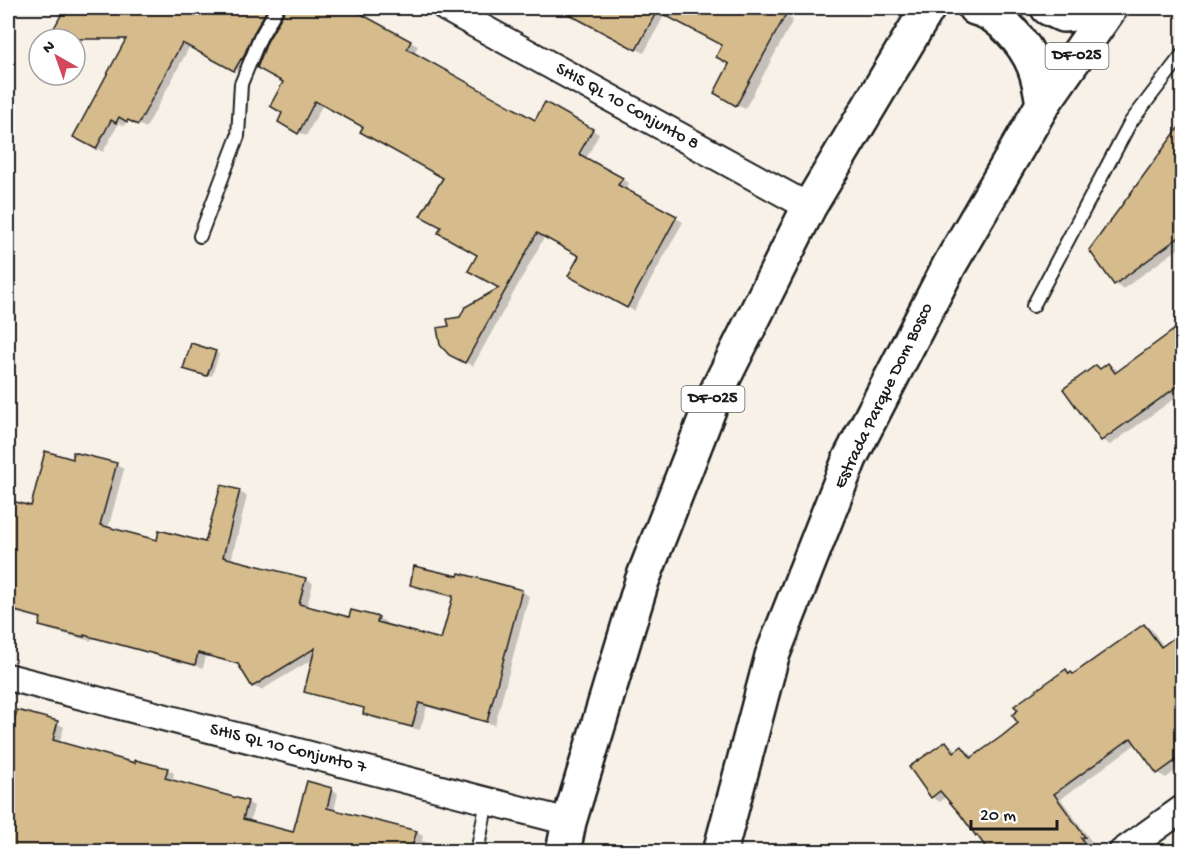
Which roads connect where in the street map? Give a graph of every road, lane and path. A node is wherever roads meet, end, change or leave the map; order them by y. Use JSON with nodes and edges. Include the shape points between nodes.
{"nodes":[{"id":1,"x":277,"y":8,"type":"edge"},
{"id":2,"x":446,"y":8,"type":"edge"},
{"id":3,"x":928,"y":8,"type":"edge"},
{"id":4,"x":975,"y":8,"type":"edge"},
{"id":5,"x":1048,"y":8,"type":"edge"},
{"id":6,"x":1109,"y":8,"type":"edge"},
{"id":7,"x":1182,"y":55,"type":"edge"},
{"id":8,"x":1043,"y":104,"type":"junction"},
{"id":9,"x":809,"y":207,"type":"junction"},
{"id":10,"x":200,"y":236,"type":"dead end"},
{"id":11,"x":1033,"y":306,"type":"dead end"},
{"id":12,"x":8,"y":677,"type":"edge"},
{"id":13,"x":487,"y":801,"type":"junction"},
{"id":14,"x":1182,"y":809,"type":"edge"},
{"id":15,"x":566,"y":837,"type":"edge"},
{"id":16,"x":477,"y":852,"type":"edge"},
{"id":17,"x":720,"y":852,"type":"edge"},
{"id":18,"x":1122,"y":852,"type":"edge"}],
"edges":[{"from":1,"to":10,"type":"lane","via":[[241,84],[238,136]]},
{"from":2,"to":9,"type":"street","name":"SHIS QL 10 Conjunto 8"},
{"from":3,"to":9,"type":"main road","number":"DF-025"},
{"from":4,"to":8,"type":"main road","via":[[1002,22],[1024,45],[1035,68]]},
{"from":5,"to":6,"type":"main road","via":[[1063,15]]},
{"from":6,"to":8,"type":"main road","name":"Estrada Parque Dom Bosco","number":"DF-025"},
{"from":7,"to":11,"type":"lane","via":[[1130,123]]},
{"from":8,"to":17,"type":"main road","name":"Estrada Parque Dom Bosco","number":"DF-025","via":[[949,266],[850,458],[772,657]]},
{"from":9,"to":15,"type":"main road","number":"DF-025","via":[[713,399],[642,581]]},
{"from":12,"to":13,"type":"street","name":"SHIS QL 10 Conjunto 7"},
{"from":13,"to":15,"type":"street","name":"SHIS QL 10 Conjunto 7"},
{"from":13,"to":16,"type":"lane"},
{"from":14,"to":18,"type":"street"}]}
